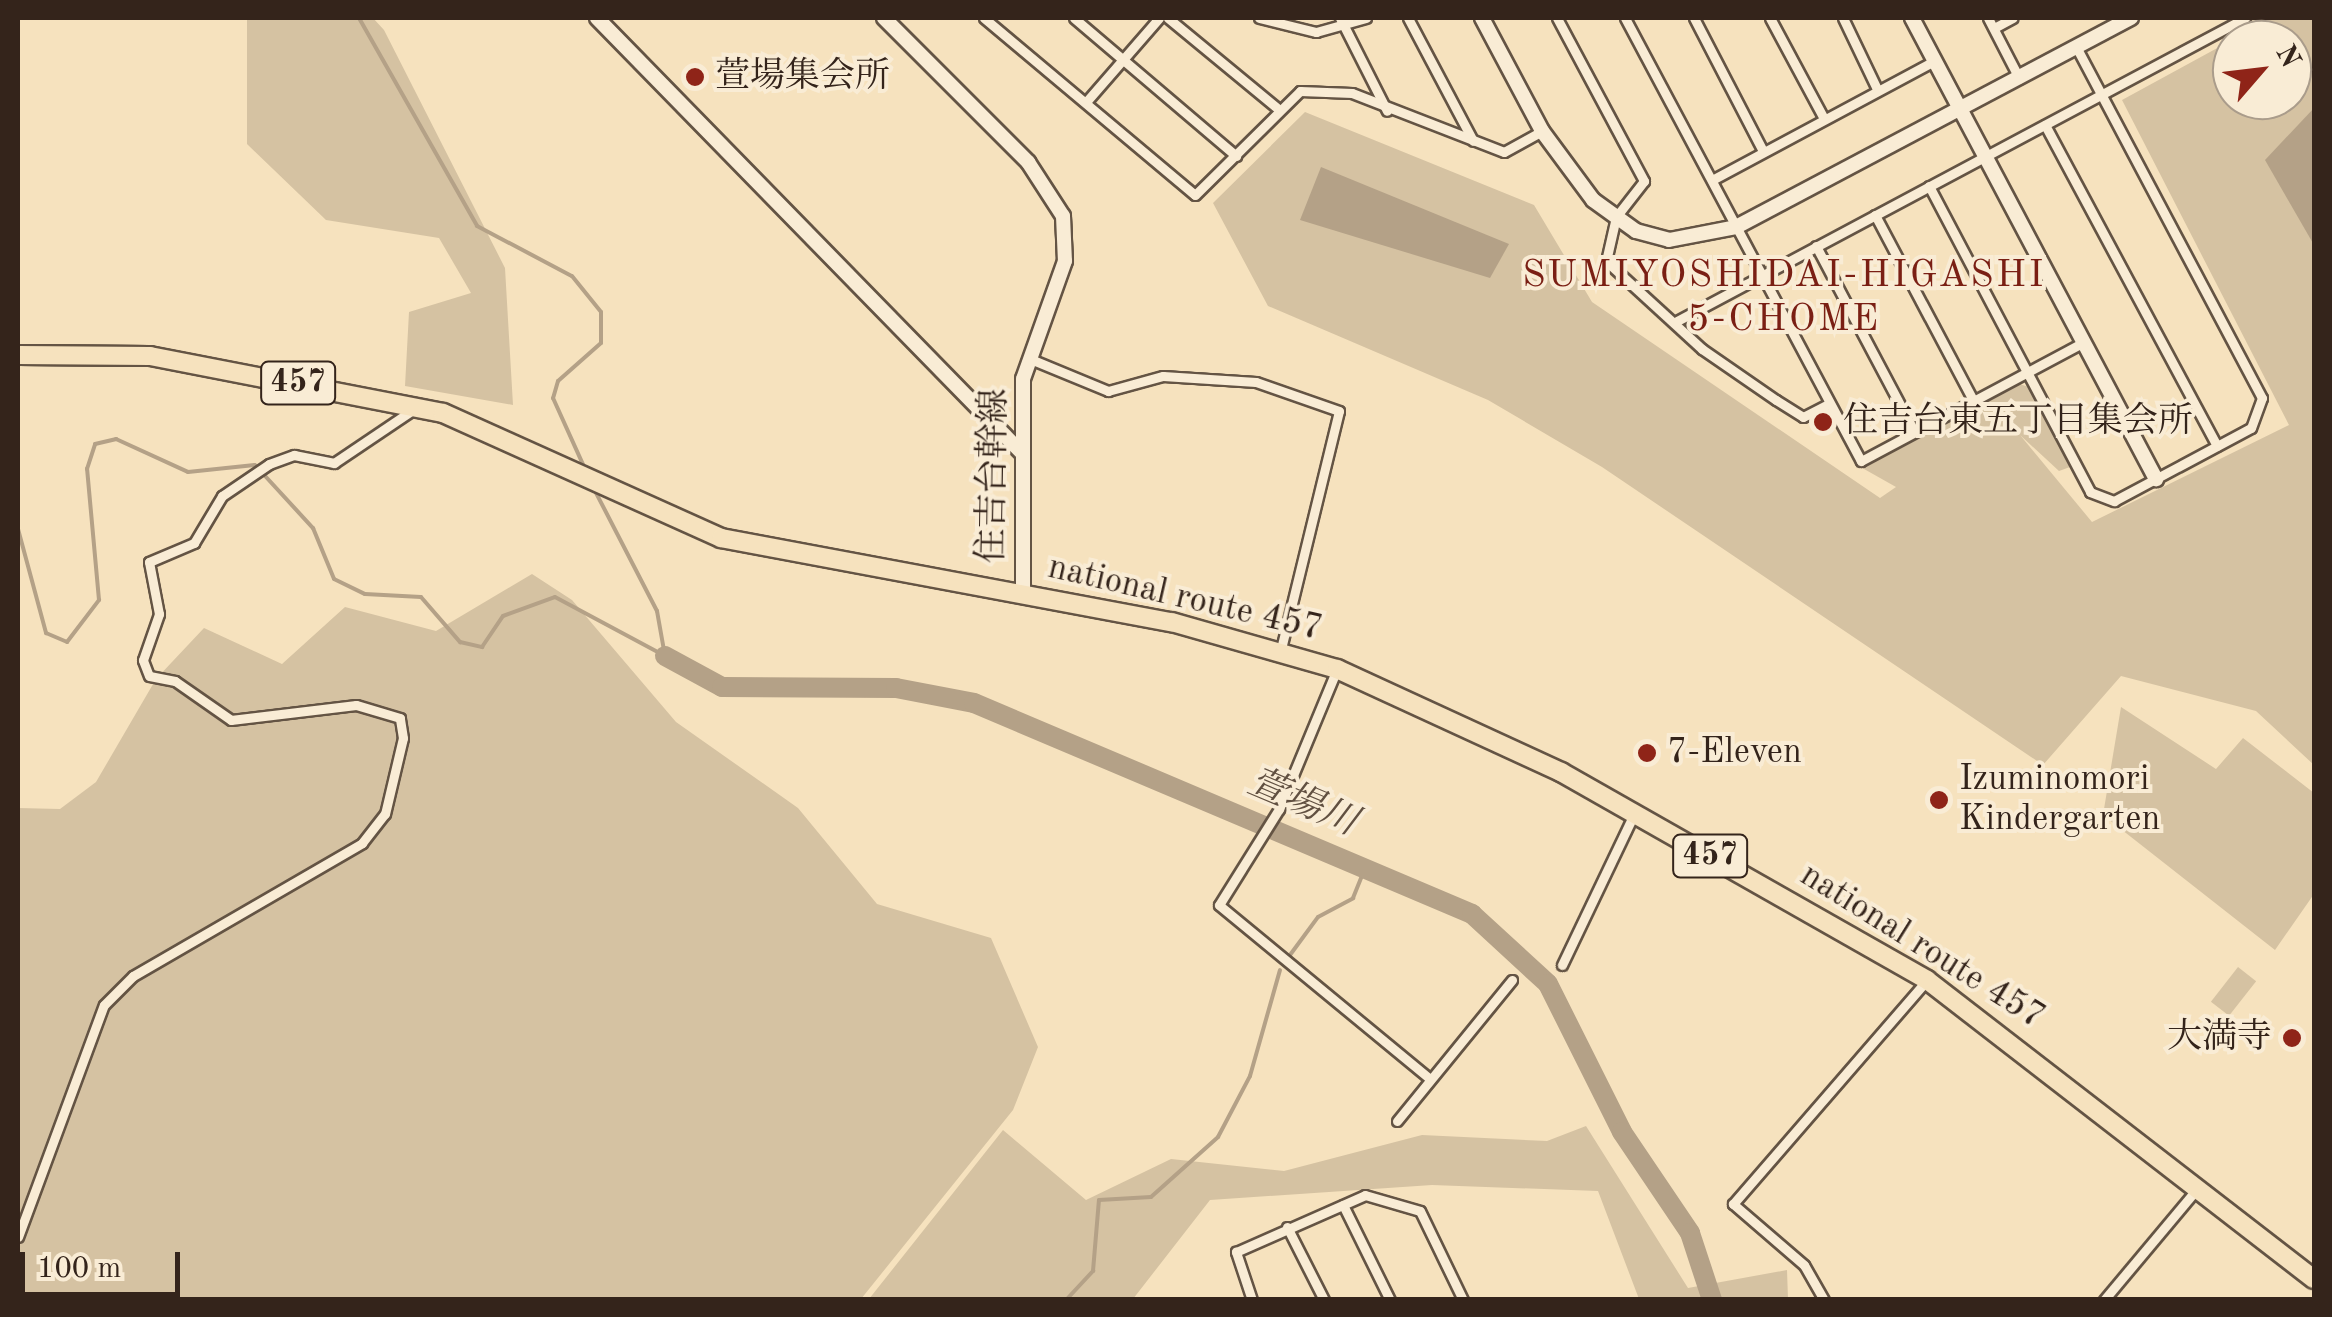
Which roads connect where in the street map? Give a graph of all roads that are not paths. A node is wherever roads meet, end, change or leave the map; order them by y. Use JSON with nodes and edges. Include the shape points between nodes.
{"nodes":[{"id":1,"x":598,"y":18,"type":"edge"},
{"id":2,"x":884,"y":18,"type":"edge"},
{"id":3,"x":985,"y":18,"type":"edge"},
{"id":4,"x":1074,"y":18,"type":"edge"},
{"id":5,"x":1159,"y":18,"type":"edge"},
{"id":6,"x":1168,"y":18,"type":"edge"},
{"id":7,"x":1260,"y":18,"type":"edge"},
{"id":8,"x":1340,"y":18,"type":"edge"},
{"id":9,"x":1366,"y":18,"type":"edge"},
{"id":10,"x":1408,"y":18,"type":"edge"},
{"id":11,"x":1482,"y":18,"type":"edge"},
{"id":12,"x":1558,"y":18,"type":"edge"},
{"id":13,"x":1625,"y":18,"type":"edge"},
{"id":14,"x":1694,"y":18,"type":"edge"},
{"id":15,"x":1770,"y":18,"type":"edge"},
{"id":16,"x":1842,"y":18,"type":"edge"},
{"id":17,"x":1912,"y":18,"type":"edge"},
{"id":18,"x":1988,"y":18,"type":"edge"},
{"id":19,"x":2013,"y":18,"type":"edge"},
{"id":20,"x":2130,"y":18,"type":"edge"},
{"id":21,"x":2245,"y":18,"type":"edge"},
{"id":22,"x":1345,"y":28,"type":"junction"},
{"id":23,"x":1994,"y":28,"type":"junction"},
{"id":24,"x":2076,"y":47,"type":"junction"},
{"id":25,"x":1124,"y":60,"type":"junction"},
{"id":26,"x":1934,"y":60,"type":"junction"},
{"id":27,"x":2018,"y":78,"type":"junction"},
{"id":28,"x":1877,"y":89,"type":"junction"},
{"id":29,"x":2100,"y":95,"type":"junction"},
{"id":30,"x":1086,"y":102,"type":"junction"},
{"id":31,"x":1277,"y":108,"type":"junction"},
{"id":32,"x":1959,"y":109,"type":"junction"},
{"id":33,"x":1388,"y":113,"type":"junction"},
{"id":34,"x":1823,"y":117,"type":"junction"},
{"id":35,"x":2045,"y":125,"type":"junction"},
{"id":36,"x":1542,"y":131,"type":"junction"},
{"id":37,"x":1473,"y":141,"type":"junction"},
{"id":38,"x":1763,"y":150,"type":"junction"},
{"id":39,"x":1236,"y":156,"type":"junction"},
{"id":40,"x":1985,"y":156,"type":"junction"},
{"id":41,"x":1712,"y":180,"type":"junction"},
{"id":42,"x":1930,"y":186,"type":"junction"},
{"id":43,"x":1875,"y":215,"type":"junction"},
{"id":44,"x":1616,"y":218,"type":"junction"},
{"id":45,"x":1736,"y":227,"type":"junction"},
{"id":46,"x":1816,"y":246,"type":"junction"},
{"id":47,"x":1760,"y":274,"type":"junction"},
{"id":48,"x":1676,"y":321,"type":"junction"},
{"id":49,"x":2084,"y":342,"type":"junction"},
{"id":50,"x":18,"y":355,"type":"edge"},
{"id":51,"x":1028,"y":358,"type":"junction"},
{"id":52,"x":2028,"y":372,"type":"junction"},
{"id":53,"x":1973,"y":400,"type":"junction"},
{"id":54,"x":1829,"y":404,"type":"junction"},
{"id":55,"x":416,"y":407,"type":"junction"},
{"id":56,"x":1914,"y":431,"type":"junction"},
{"id":57,"x":2217,"y":446,"type":"junction"},
{"id":58,"x":1022,"y":453,"type":"junction"},
{"id":59,"x":2156,"y":479,"type":"junction"},
{"id":60,"x":1023,"y":594,"type":"junction"},
{"id":61,"x":1281,"y":648,"type":"junction"},
{"id":62,"x":1336,"y":669,"type":"junction"},
{"id":63,"x":1634,"y":814,"type":"junction"},
{"id":64,"x":1562,"y":965,"type":"dead end"},
{"id":65,"x":1512,"y":980,"type":"dead end"},
{"id":66,"x":1927,"y":980,"type":"junction"},
{"id":67,"x":1430,"y":1079,"type":"junction"},
{"id":68,"x":1397,"y":1121,"type":"dead end"},
{"id":69,"x":2196,"y":1190,"type":"junction"},
{"id":70,"x":1343,"y":1205,"type":"junction"},
{"id":71,"x":1287,"y":1227,"type":"junction"},
{"id":72,"x":18,"y":1237,"type":"edge"},
{"id":73,"x":2314,"y":1280,"type":"edge"},
{"id":74,"x":1252,"y":1300,"type":"edge"},
{"id":75,"x":1324,"y":1300,"type":"edge"},
{"id":76,"x":1390,"y":1300,"type":"edge"},
{"id":77,"x":1463,"y":1300,"type":"edge"},
{"id":78,"x":1824,"y":1300,"type":"edge"},
{"id":79,"x":2104,"y":1300,"type":"edge"}],
"edges":[{"from":1,"to":58,"type":"street"},
{"from":2,"to":51,"type":"street","name":"住吉台幹線","via":[[1028,162],[1063,216],[1065,261]]},
{"from":3,"to":30,"type":"street"},
{"from":4,"to":25,"type":"street"},
{"from":5,"to":25,"type":"street"},
{"from":6,"to":31,"type":"street"},
{"from":7,"to":22,"type":"street","via":[[1316,32]]},
{"from":8,"to":22,"type":"street"},
{"from":9,"to":22,"type":"street"},
{"from":10,"to":37,"type":"street"},
{"from":11,"to":36,"type":"street"},
{"from":12,"to":44,"type":"street","via":[[1644,180]]},
{"from":13,"to":41,"type":"street"},
{"from":14,"to":38,"type":"street"},
{"from":15,"to":34,"type":"street"},
{"from":16,"to":28,"type":"street"},
{"from":17,"to":26,"type":"street"},
{"from":18,"to":23,"type":"street"},
{"from":19,"to":23,"type":"street"},
{"from":20,"to":24,"type":"street"},
{"from":21,"to":29,"type":"street"},
{"from":22,"to":33,"type":"street"},
{"from":23,"to":27,"type":"street"},
{"from":24,"to":27,"type":"street"},
{"from":24,"to":29,"type":"street"},
{"from":25,"to":30,"type":"street"},
{"from":25,"to":39,"type":"street"},
{"from":26,"to":28,"type":"street"},
{"from":26,"to":32,"type":"street"},
{"from":27,"to":32,"type":"street"},
{"from":28,"to":34,"type":"street"},
{"from":29,"to":35,"type":"street"},
{"from":29,"to":57,"type":"street","via":[[2262,398],[2251,428]]},
{"from":30,"to":39,"type":"street","via":[[1195,194]]},
{"from":31,"to":33,"type":"street","via":[[1291,93],[1325,88]]},
{"from":31,"to":39,"type":"street"},
{"from":32,"to":40,"type":"street"},
{"from":32,"to":45,"type":"street"},
{"from":33,"to":37,"type":"street"},
{"from":34,"to":38,"type":"street"},
{"from":35,"to":40,"type":"street"},
{"from":35,"to":57,"type":"street"},
{"from":36,"to":37,"type":"street","via":[[1504,152]]},
{"from":36,"to":44,"type":"street"},
{"from":38,"to":41,"type":"street"},
{"from":40,"to":42,"type":"street"},
{"from":40,"to":49,"type":"street"},
{"from":41,"to":45,"type":"street"},
{"from":42,"to":43,"type":"street"},
{"from":42,"to":52,"type":"street"},
{"from":43,"to":46,"type":"street"},
{"from":43,"to":53,"type":"street"},
{"from":44,"to":45,"type":"street","via":[[1669,240]]},
{"from":44,"to":48,"type":"street","via":[[1606,262]]},
{"from":45,"to":47,"type":"street"},
{"from":46,"to":47,"type":"street"},
{"from":46,"to":56,"type":"street"},
{"from":47,"to":48,"type":"street"},
{"from":47,"to":54,"type":"street"},
{"from":48,"to":54,"type":"street","via":[[1702,349],[1804,416]]},
{"from":49,"to":52,"type":"street"},
{"from":49,"to":59,"type":"street"},
{"from":50,"to":55,"type":"highway","name":"national route 457","number":"457","via":[[150,356]]},
{"from":51,"to":58,"type":"street","name":"住吉台幹線"},
{"from":51,"to":61,"type":"street","via":[[1108,391],[1163,376],[1256,382],[1339,412]]},
{"from":52,"to":53,"type":"street"},
{"from":52,"to":59,"type":"street","via":[[2090,492],[2114,500]]},
{"from":53,"to":56,"type":"street"},
{"from":54,"to":56,"type":"street","via":[[1861,460]]},
{"from":55,"to":60,"type":"highway","name":"national route 457","number":"457","via":[[495,430],[721,538]]},
{"from":55,"to":72,"type":"street","via":[[334,463],[294,456],[260,470],[222,496],[194,543],[149,562],[160,614],[144,669],[231,720],[356,705],[400,718],[392,794],[362,843],[114,993]]},
{"from":57,"to":59,"type":"street"},
{"from":58,"to":60,"type":"street","name":"住吉台幹線"},
{"from":60,"to":61,"type":"highway","name":"national route 457","number":"457"},
{"from":61,"to":62,"type":"highway","name":"national route 457","number":"457"},
{"from":62,"to":63,"type":"highway","name":"national route 457","number":"457"},
{"from":62,"to":67,"type":"street","via":[[1279,810],[1219,905]]},
{"from":63,"to":64,"type":"street"},
{"from":63,"to":66,"type":"highway","name":"national route 457","number":"457"},
{"from":65,"to":67,"type":"street"},
{"from":66,"to":69,"type":"highway","name":"national route 457","number":"457","via":[[2096,1102]]},
{"from":66,"to":78,"type":"street","via":[[1733,1204],[1804,1265]]},
{"from":67,"to":68,"type":"street"},
{"from":69,"to":73,"type":"highway","name":"national route 457","number":"457"},
{"from":69,"to":79,"type":"street"},
{"from":70,"to":71,"type":"street"},
{"from":70,"to":76,"type":"street"},
{"from":70,"to":77,"type":"street","via":[[1365,1195],[1420,1211]]},
{"from":71,"to":74,"type":"street","via":[[1236,1252]]},
{"from":71,"to":75,"type":"street"}]}
